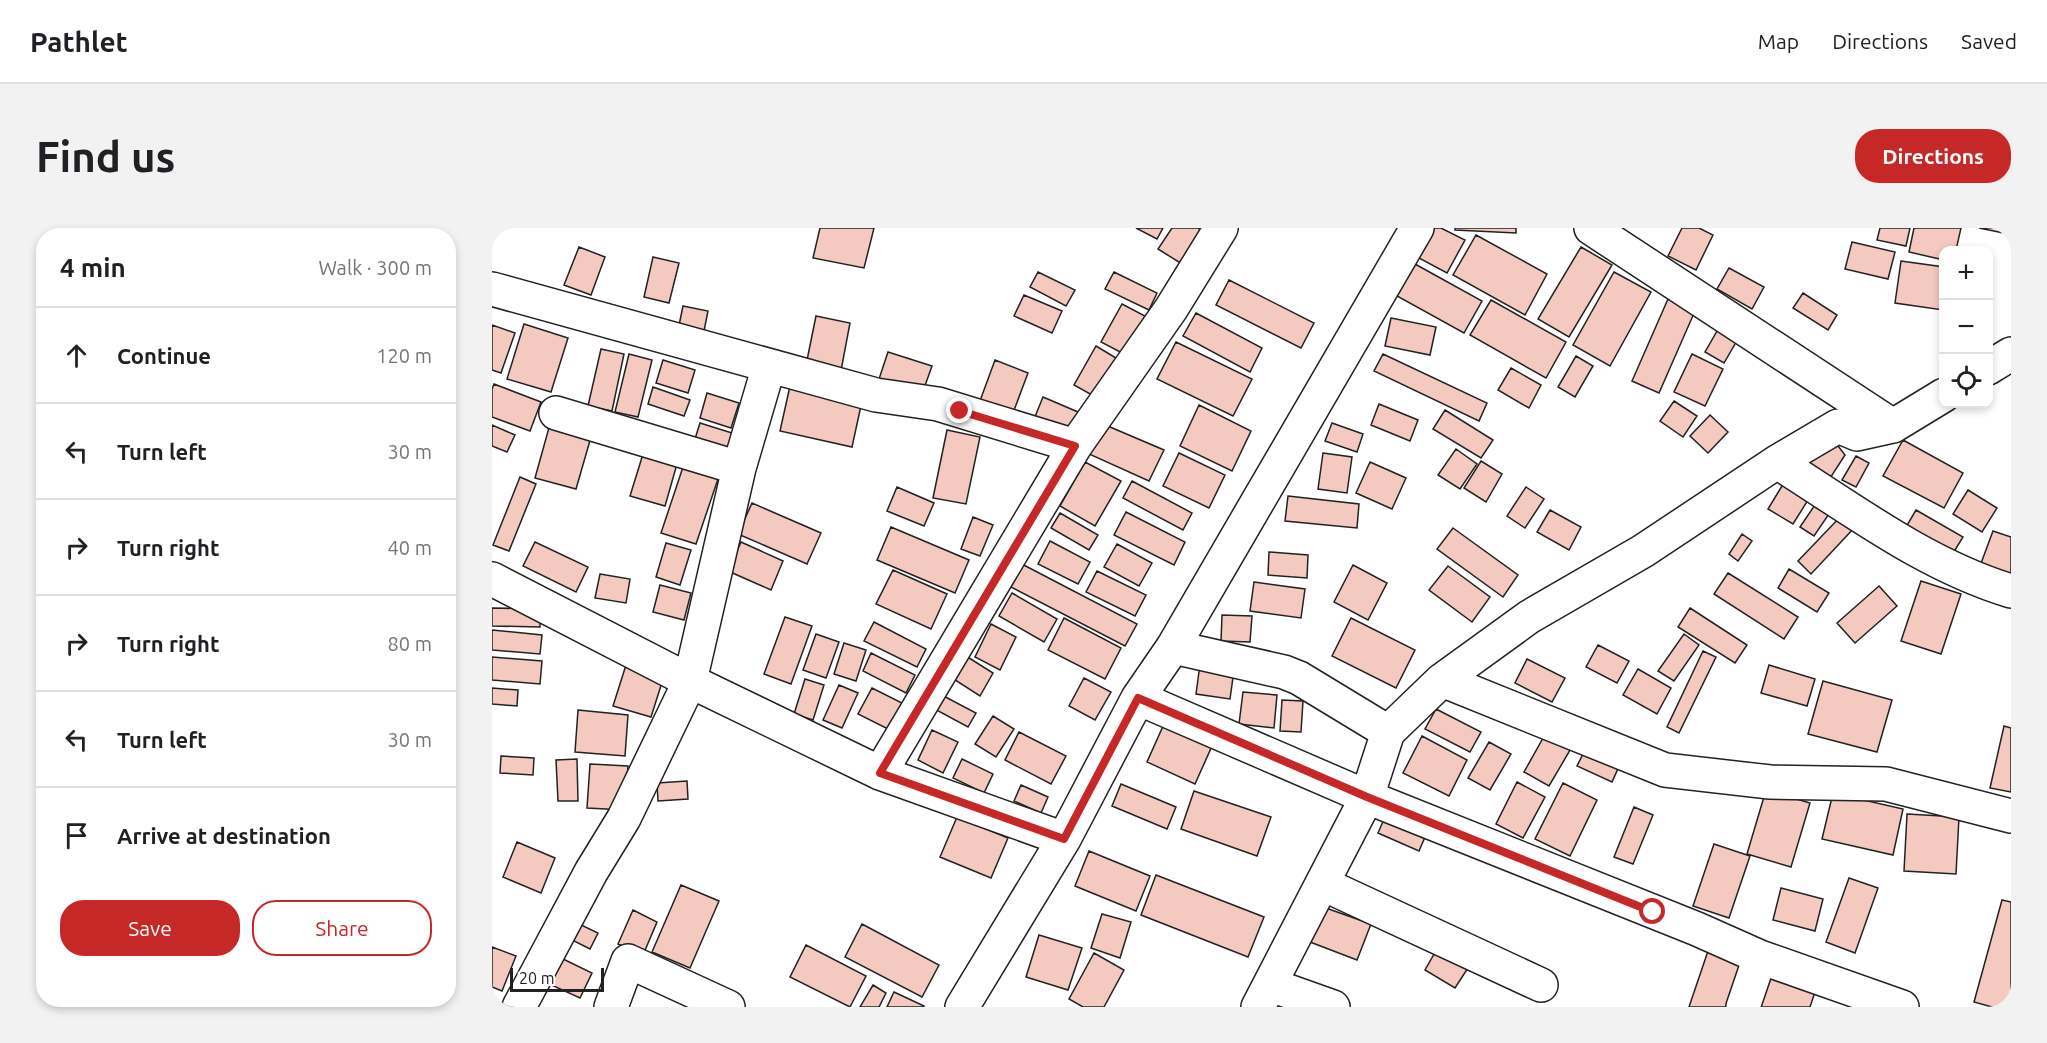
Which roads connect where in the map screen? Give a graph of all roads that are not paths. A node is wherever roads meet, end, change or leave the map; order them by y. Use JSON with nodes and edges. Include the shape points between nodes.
{"nodes":[{"id":1,"x":1221,"y":228,"type":"edge"},
{"id":2,"x":1417,"y":228,"type":"edge"},
{"id":3,"x":1591,"y":228,"type":"edge"},
{"id":4,"x":492,"y":289,"type":"edge"},
{"id":5,"x":2011,"y":354,"type":"edge"},
{"id":6,"x":1993,"y":365,"type":"edge"},
{"id":7,"x":769,"y":366,"type":"junction"},
{"id":8,"x":1939,"y":398,"type":"edge"},
{"id":9,"x":556,"y":413,"type":"dead end"},
{"id":10,"x":1893,"y":426,"type":"junction"},
{"id":11,"x":1075,"y":446,"type":"junction"},
{"id":12,"x":1778,"y":462,"type":"junction"},
{"id":13,"x":739,"y":468,"type":"junction"},
{"id":14,"x":492,"y":579,"type":"edge"},
{"id":15,"x":2011,"y":591,"type":"edge"},
{"id":16,"x":1173,"y":647,"type":"junction"},
{"id":17,"x":1442,"y":680,"type":"junction"},
{"id":18,"x":690,"y":681,"type":"junction"},
{"id":19,"x":1138,"y":698,"type":"junction"},
{"id":20,"x":1388,"y":732,"type":"junction"},
{"id":21,"x":880,"y":773,"type":"junction"},
{"id":22,"x":1367,"y":797,"type":"junction"},
{"id":23,"x":2011,"y":816,"type":"edge"},
{"id":24,"x":1064,"y":839,"type":"junction"},
{"id":25,"x":1323,"y":884,"type":"junction"},
{"id":26,"x":1760,"y":957,"type":"junction"},
{"id":27,"x":1540,"y":986,"type":"dead end"},
{"id":28,"x":1264,"y":996,"type":"edge"},
{"id":29,"x":519,"y":1007,"type":"edge"},
{"id":30,"x":611,"y":1007,"type":"edge"},
{"id":31,"x":728,"y":1007,"type":"edge"},
{"id":32,"x":962,"y":1007,"type":"edge"},
{"id":33,"x":1333,"y":1007,"type":"edge"},
{"id":34,"x":1743,"y":1007,"type":"edge"},
{"id":35,"x":1902,"y":1007,"type":"edge"}],
"edges":[{"from":1,"to":11,"type":"street","via":[[1171,309]]},
{"from":2,"to":16,"type":"street"},
{"from":3,"to":10,"type":"street"},
{"from":4,"to":7,"type":"street"},
{"from":5,"to":6,"type":"street"},
{"from":7,"to":11,"type":"street","via":[[876,395],[938,404]]},
{"from":7,"to":13,"type":"street"},
{"from":8,"to":10,"type":"street"},
{"from":9,"to":13,"type":"street"},
{"from":10,"to":12,"type":"street","via":[[1857,434],[1838,426]]},
{"from":11,"to":21,"type":"street"},
{"from":12,"to":15,"type":"street","via":[[1922,554],[1979,582]]},
{"from":12,"to":17,"type":"street","via":[[1643,551],[1529,617]]},
{"from":13,"to":18,"type":"street"},
{"from":14,"to":18,"type":"street"},
{"from":16,"to":19,"type":"street"},
{"from":16,"to":20,"type":"street","via":[[1284,672]]},
{"from":17,"to":20,"type":"street"},
{"from":17,"to":23,"type":"street","via":[[1665,770],[1770,782],[1886,784]]},
{"from":18,"to":21,"type":"street"},
{"from":18,"to":29,"type":"street","via":[[624,818]]},
{"from":19,"to":22,"type":"street"},
{"from":19,"to":24,"type":"street"},
{"from":20,"to":22,"type":"street"},
{"from":21,"to":24,"type":"street"},
{"from":22,"to":25,"type":"street"},
{"from":22,"to":26,"type":"street"},
{"from":24,"to":32,"type":"street"},
{"from":25,"to":27,"type":"street"},
{"from":25,"to":28,"type":"street"},
{"from":26,"to":34,"type":"street"},
{"from":26,"to":35,"type":"street"},
{"from":28,"to":33,"type":"street"},
{"from":30,"to":31,"type":"street","via":[[628,961]]}]}
